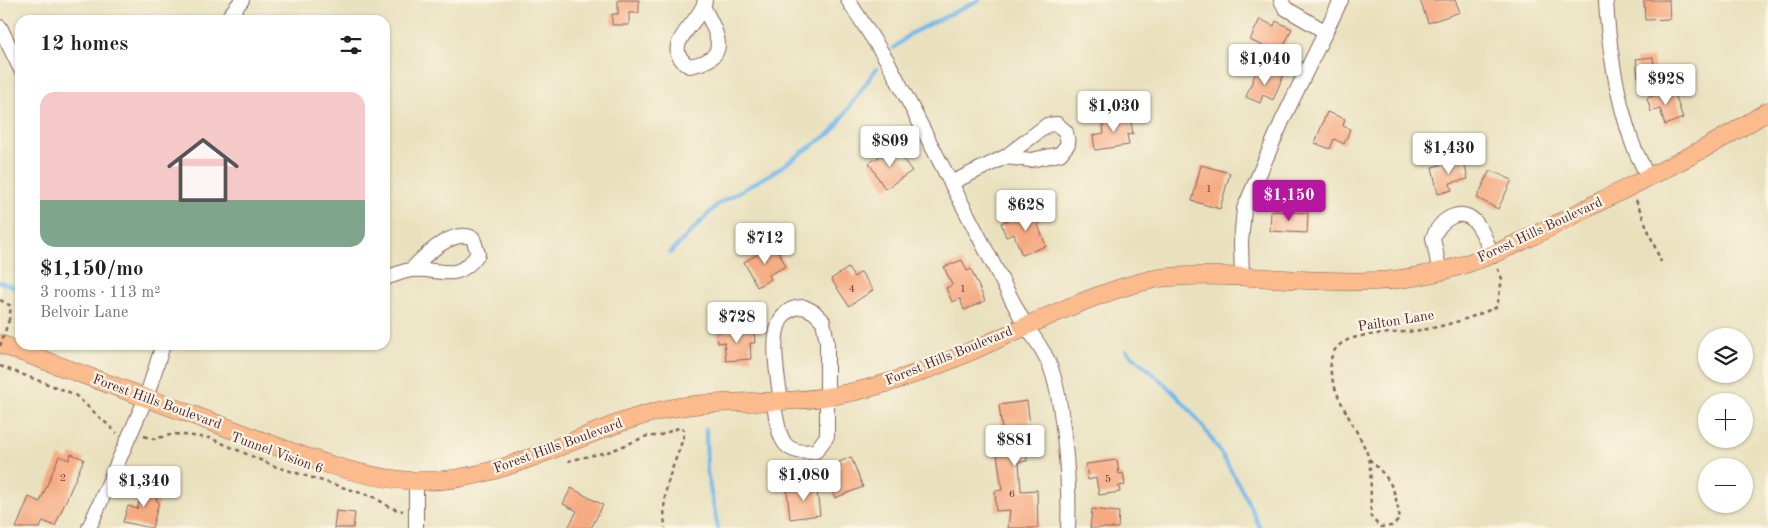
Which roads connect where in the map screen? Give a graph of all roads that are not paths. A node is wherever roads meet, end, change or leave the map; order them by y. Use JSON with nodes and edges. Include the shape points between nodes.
{"nodes":[{"id":1,"x":242,"y":0,"type":"edge"},
{"id":2,"x":848,"y":0,"type":"edge"},
{"id":3,"x":1280,"y":0,"type":"edge"},
{"id":4,"x":1341,"y":0,"type":"edge"},
{"id":5,"x":1606,"y":0,"type":"edge"},
{"id":6,"x":230,"y":15,"type":"edge"},
{"id":7,"x":0,"y":27,"type":"edge"},
{"id":8,"x":1326,"y":32,"type":"junction"},
{"id":9,"x":15,"y":58,"type":"edge"},
{"id":10,"x":1768,"y":112,"type":"edge"},
{"id":11,"x":1005,"y":157,"type":"dead end"},
{"id":12,"x":1648,"y":178,"type":"junction"},
{"id":13,"x":951,"y":183,"type":"junction"},
{"id":14,"x":1493,"y":256,"type":"junction"},
{"id":15,"x":411,"y":270,"type":"dead end"},
{"id":16,"x":1440,"y":273,"type":"junction"},
{"id":17,"x":390,"y":276,"type":"edge"},
{"id":18,"x":1242,"y":277,"type":"junction"},
{"id":19,"x":1025,"y":326,"type":"junction"},
{"id":20,"x":0,"y":345,"type":"edge"},
{"id":21,"x":161,"y":350,"type":"edge"},
{"id":22,"x":828,"y":397,"type":"junction"},
{"id":23,"x":146,"y":398,"type":"junction"},
{"id":24,"x":777,"y":401,"type":"junction"},
{"id":25,"x":416,"y":481,"type":"junction"},
{"id":26,"x":89,"y":528,"type":"edge"},
{"id":27,"x":416,"y":528,"type":"edge"},
{"id":28,"x":1068,"y":528,"type":"edge"}],
"edges":[{"from":1,"to":6,"type":"street"},
{"from":2,"to":13,"type":"street","via":[[888,62]]},
{"from":3,"to":8,"type":"street","via":[[1285,8]]},
{"from":4,"to":8,"type":"street"},
{"from":5,"to":12,"type":"street","via":[[1608,27],[1631,139]]},
{"from":7,"to":9,"type":"street"},
{"from":8,"to":18,"type":"street","via":[[1244,209]]},
{"from":10,"to":12,"type":"main road","name":"Forest Hills Boulevard"},
{"from":11,"to":13,"type":"street"},
{"from":12,"to":14,"type":"main road","name":"Forest Hills Boulevard"},
{"from":13,"to":19,"type":"street"},
{"from":14,"to":16,"type":"main road","name":"Forest Hills Boulevard"},
{"from":14,"to":16,"type":"street","via":[[1478,225],[1471,218],[1463,215],[1452,217],[1442,221],[1433,238]]},
{"from":15,"to":17,"type":"street"},
{"from":16,"to":18,"type":"main road","name":"Forest Hills Boulevard","via":[[1376,281]]},
{"from":18,"to":19,"type":"main road","name":"Forest Hills Boulevard","via":[[1166,277],[1107,292]]},
{"from":19,"to":22,"type":"main road","name":"Forest Hills Boulevard","via":[[891,382]]},
{"from":19,"to":28,"type":"street","via":[[1048,362],[1058,393]]},
{"from":20,"to":23,"type":"main road","name":"Forest Hills Boulevard"},
{"from":21,"to":23,"type":"street"},
{"from":22,"to":24,"type":"main road","name":"Forest Hills Boulevard"},
{"from":22,"to":24,"type":"street","via":[[827,436],[816,451],[804,453],[793,451],[781,438]]},
{"from":22,"to":24,"type":"street","via":[[826,330],[814,312],[800,307],[788,312],[776,328]]},
{"from":23,"to":25,"type":"main road","name":"Forest Hills Boulevard","via":[[332,464],[382,478]]},
{"from":23,"to":26,"type":"street"},
{"from":24,"to":25,"type":"main road","name":"Forest Hills Boulevard","via":[[722,402],[658,411],[599,429],[488,472],[447,481]]},
{"from":25,"to":27,"type":"street"}]}
